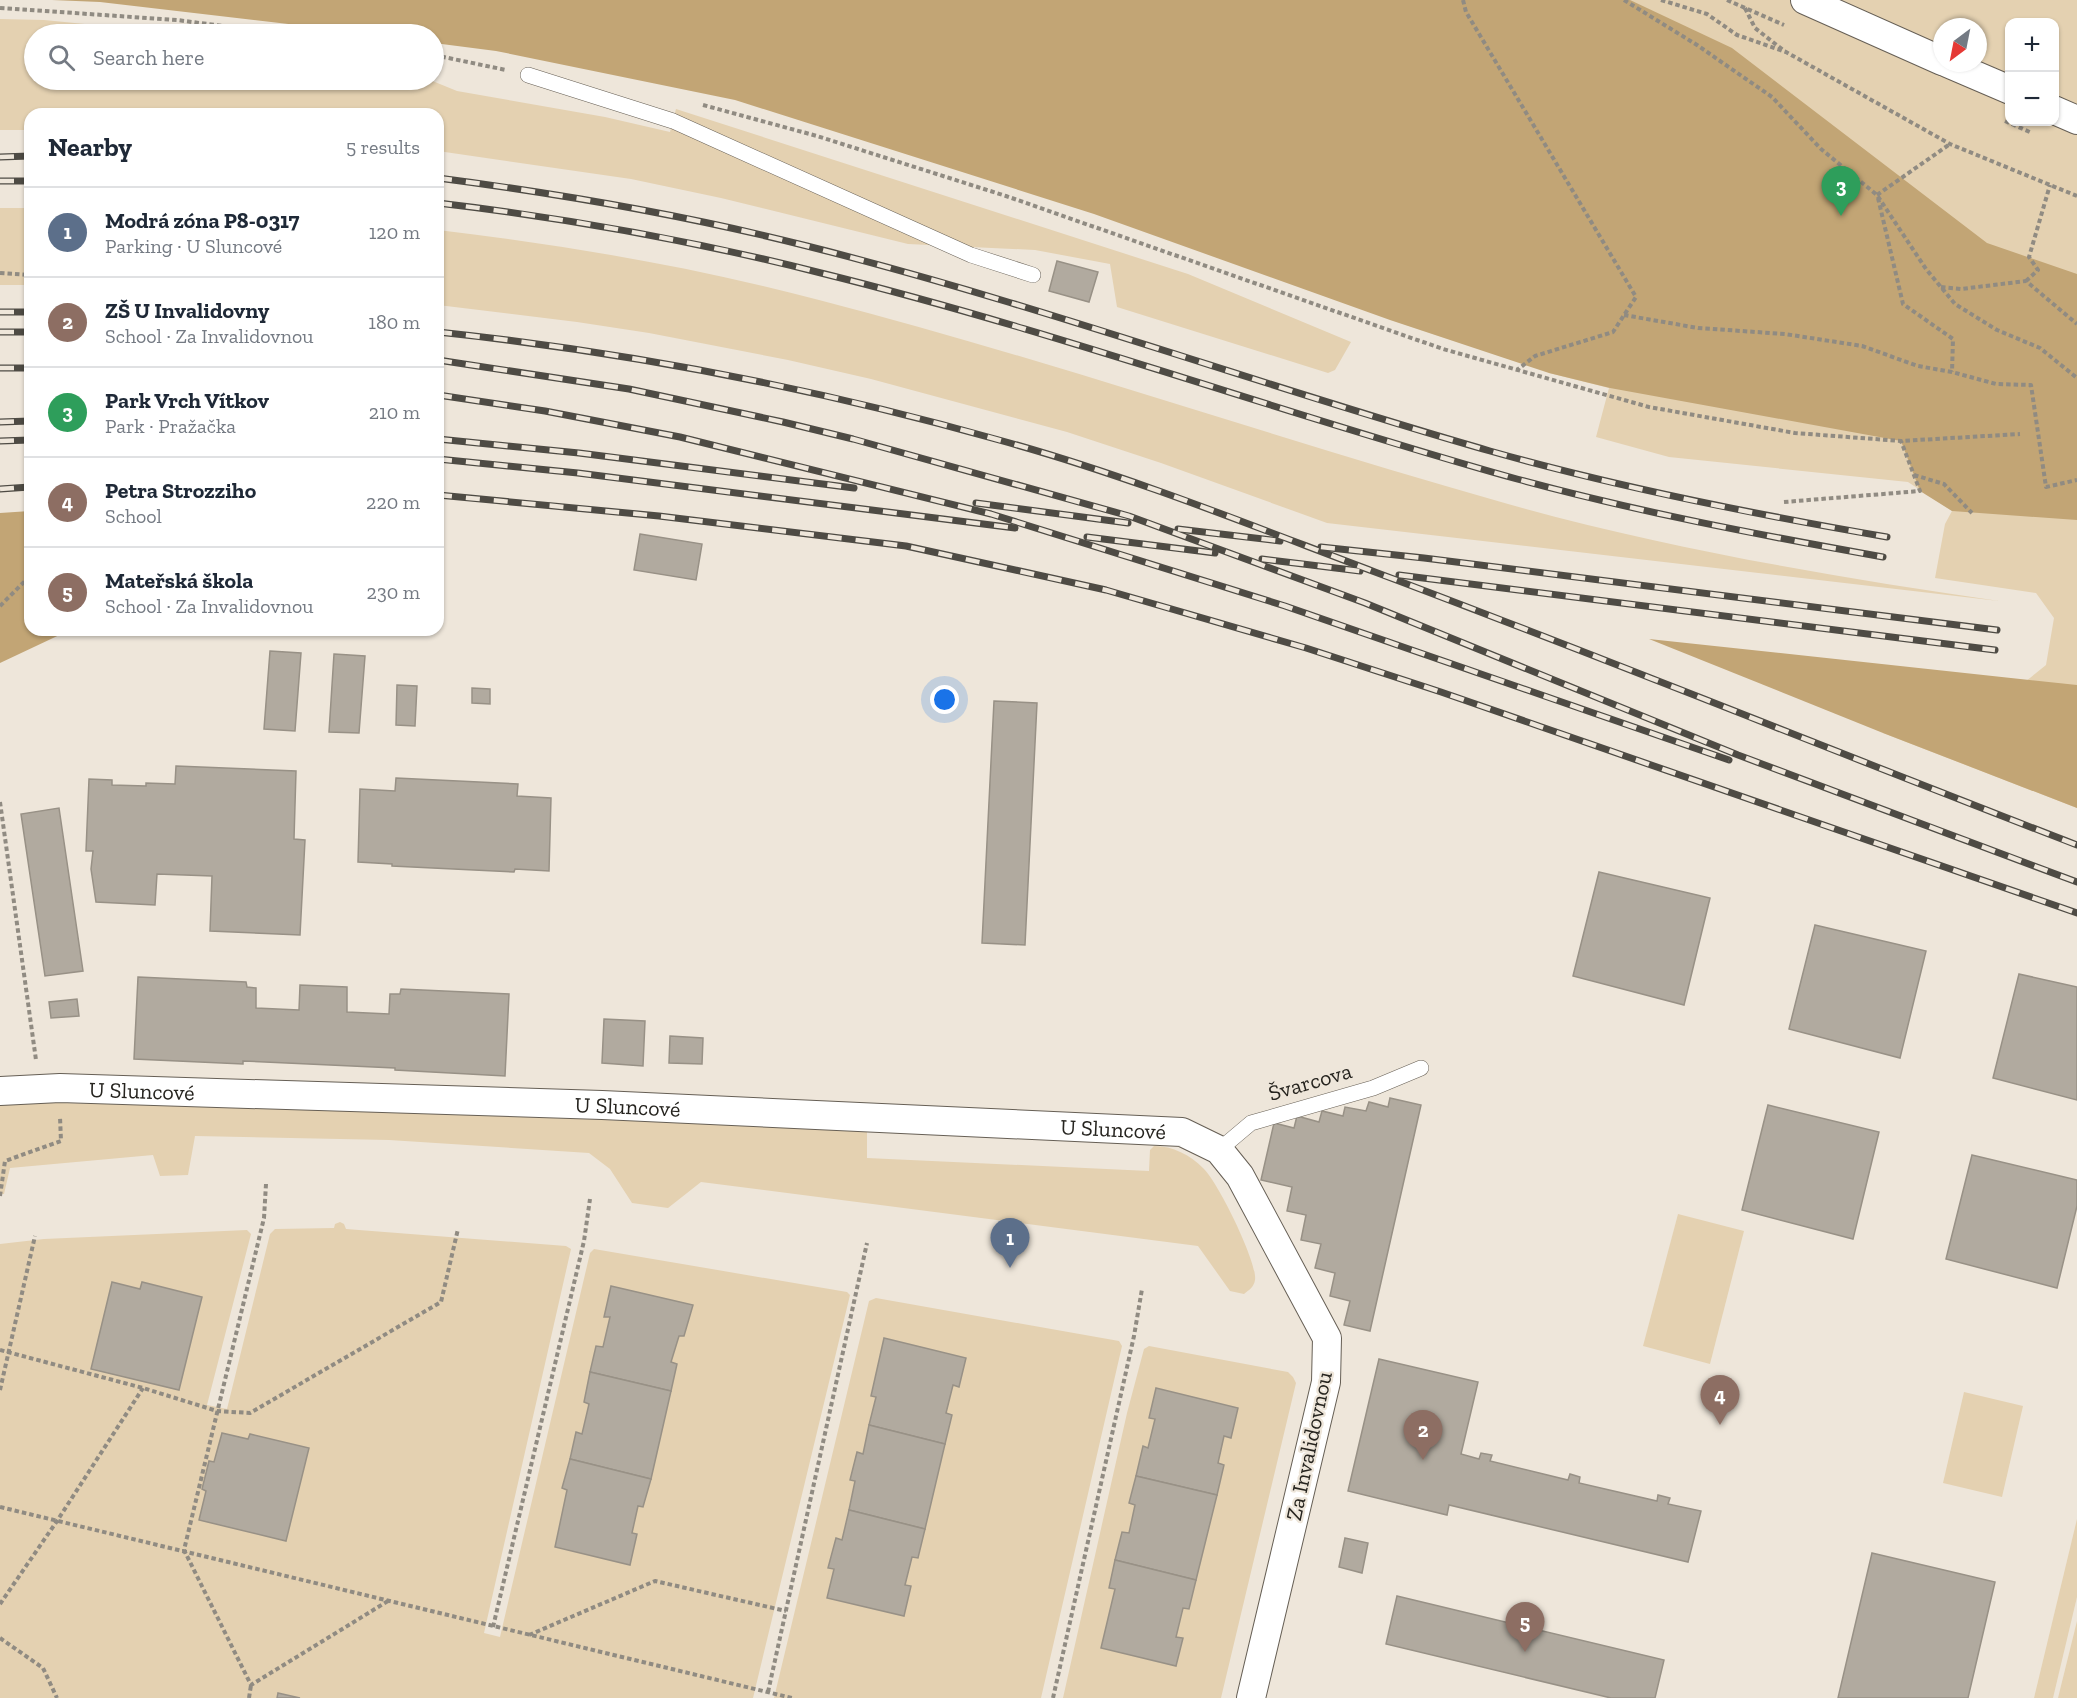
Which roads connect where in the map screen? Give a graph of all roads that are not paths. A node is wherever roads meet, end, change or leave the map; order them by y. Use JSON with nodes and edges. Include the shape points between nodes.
{"nodes":[{"id":1,"x":1805,"y":0,"type":"edge"},
{"id":2,"x":1933,"y":57,"type":"edge"},
{"id":3,"x":1968,"y":72,"type":"edge"},
{"id":4,"x":528,"y":75,"type":"road end"},
{"id":5,"x":2005,"y":88,"type":"edge"},
{"id":6,"x":2059,"y":112,"type":"edge"},
{"id":7,"x":2077,"y":120,"type":"edge"},
{"id":8,"x":1033,"y":275,"type":"dead end"},
{"id":9,"x":1421,"y":1068,"type":"dead end"},
{"id":10,"x":0,"y":1091,"type":"edge"},
{"id":11,"x":1219,"y":1150,"type":"junction"},
{"id":12,"x":1240,"y":1176,"type":"joint"},
{"id":13,"x":1251,"y":1698,"type":"edge"}],
"edges":[{"from":1,"to":2,"type":"street"},
{"from":3,"to":5,"type":"street"},
{"from":4,"to":8,"type":"lane","via":[[673,121],[971,255]]},
{"from":6,"to":7,"type":"street"},
{"from":9,"to":11,"type":"lane","name":"Švarcova","via":[[1373,1088],[1251,1123]]},
{"from":10,"to":11,"type":"street","name":"U Sluncové","via":[[60,1088],[591,1104],[1182,1132]]},
{"from":11,"to":12,"type":"street","name":"U Sluncové"},
{"from":12,"to":13,"type":"street","name":"Za Invalidovnou","via":[[1327,1338],[1326,1382]]}]}
